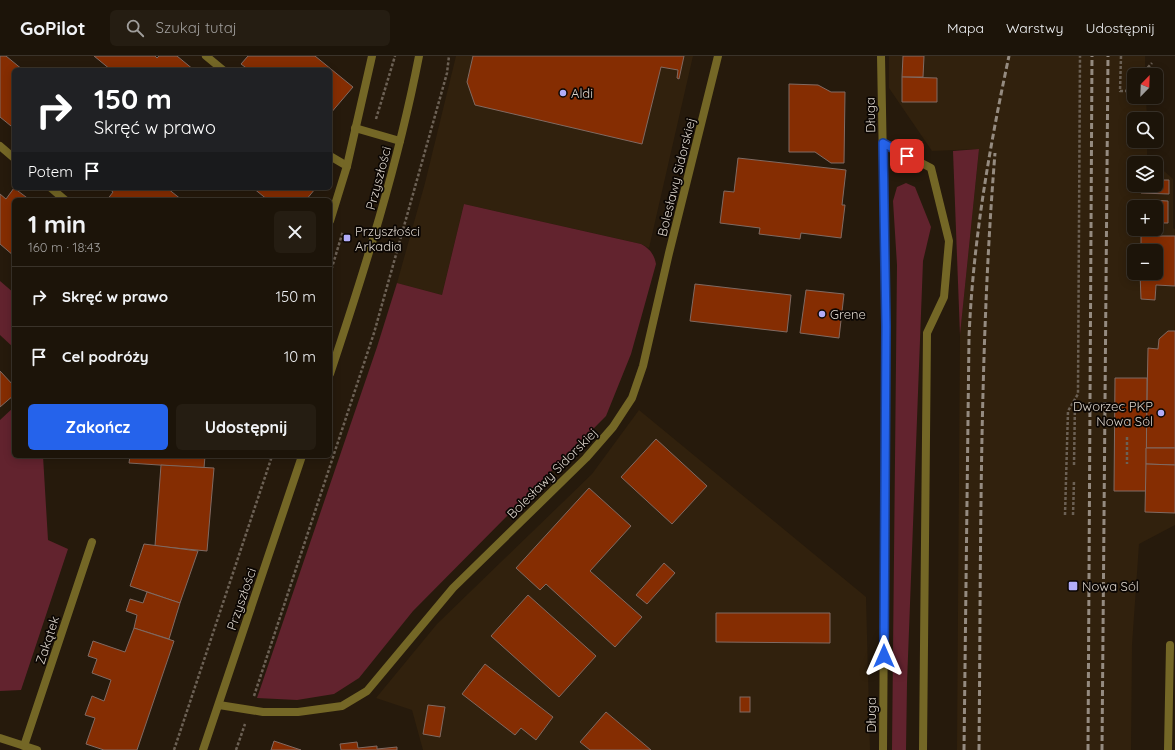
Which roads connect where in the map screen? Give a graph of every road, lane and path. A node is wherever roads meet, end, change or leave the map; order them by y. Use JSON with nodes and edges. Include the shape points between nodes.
{"nodes":[{"id":1,"x":206,"y":56,"type":"edge"},
{"id":2,"x":372,"y":56,"type":"edge"},
{"id":3,"x":419,"y":56,"type":"edge"},
{"id":4,"x":449,"y":56,"type":"edge"},
{"id":5,"x":718,"y":56,"type":"edge"},
{"id":6,"x":881,"y":56,"type":"edge"},
{"id":7,"x":1080,"y":56,"type":"edge"},
{"id":8,"x":1121,"y":56,"type":"edge"},
{"id":9,"x":1152,"y":63,"type":"dead end"},
{"id":10,"x":221,"y":68,"type":"edge"},
{"id":11,"x":1147,"y":68,"type":"edge"},
{"id":12,"x":1127,"y":90,"type":"edge"},
{"id":13,"x":355,"y":128,"type":"junction"},
{"id":14,"x":400,"y":141,"type":"junction"},
{"id":15,"x":883,"y":143,"type":"junction"},
{"id":16,"x":0,"y":146,"type":"edge"},
{"id":17,"x":12,"y":156,"type":"edge"},
{"id":18,"x":332,"y":157,"type":"edge"},
{"id":19,"x":347,"y":166,"type":"junction"},
{"id":20,"x":53,"y":190,"type":"edge"},
{"id":21,"x":63,"y":198,"type":"edge"},
{"id":22,"x":332,"y":215,"type":"edge"},
{"id":23,"x":332,"y":368,"type":"edge"},
{"id":24,"x":1075,"y":400,"type":"junction"},
{"id":25,"x":1127,"y":437,"type":"dead end"},
{"id":26,"x":271,"y":458,"type":"edge"},
{"id":27,"x":301,"y":458,"type":"edge"},
{"id":28,"x":1127,"y":464,"type":"dead end"},
{"id":29,"x":1074,"y":465,"type":"dead end"},
{"id":30,"x":1074,"y":481,"type":"dead end"},
{"id":31,"x":1065,"y":515,"type":"dead end"},
{"id":32,"x":1073,"y":515,"type":"dead end"},
{"id":33,"x":92,"y":542,"type":"dead end"},
{"id":34,"x":1170,"y":646,"type":"dead end"},
{"id":35,"x":218,"y":704,"type":"junction"},
{"id":36,"x":250,"y":710,"type":"junction"},
{"id":37,"x":0,"y":738,"type":"edge"},
{"id":38,"x":24,"y":746,"type":"junction"},
{"id":39,"x":37,"y":750,"type":"edge"},
{"id":40,"x":174,"y":750,"type":"edge"},
{"id":41,"x":203,"y":750,"type":"edge"},
{"id":42,"x":236,"y":750,"type":"edge"},
{"id":43,"x":883,"y":750,"type":"edge"},
{"id":44,"x":924,"y":750,"type":"edge"},
{"id":45,"x":1168,"y":750,"type":"edge"}],
"edges":[{"from":1,"to":10,"type":"street"},
{"from":2,"to":13,"type":"street"},
{"from":3,"to":14,"type":"street","name":"Przyszłości"},
{"from":4,"to":36,"type":"path","via":[[374,333]]},
{"from":5,"to":36,"type":"street","name":"Bolesławy Sidorskiej","via":[[643,366],[632,398],[613,427],[586,458],[453,588],[367,691],[342,706],[298,712]]},
{"from":6,"to":15,"type":"street","name":"Długa"},
{"from":7,"to":24,"type":"path","via":[[1078,394]]},
{"from":8,"to":12,"type":"path","via":[[1120,91]]},
{"from":9,"to":11,"type":"path"},
{"from":13,"to":14,"type":"street"},
{"from":13,"to":19,"type":"street"},
{"from":14,"to":23,"type":"street","name":"Przyszłości","via":[[366,263]]},
{"from":15,"to":43,"type":"street","name":"Długa","via":[[886,326]]},
{"from":15,"to":44,"type":"street","via":[[931,168],[949,241],[944,298],[927,333]]},
{"from":16,"to":17,"type":"street"},
{"from":18,"to":19,"type":"street"},
{"from":19,"to":22,"type":"street"},
{"from":20,"to":21,"type":"street"},
{"from":24,"to":29,"type":"path"},
{"from":24,"to":31,"type":"path","via":[[1068,411]]},
{"from":25,"to":28,"type":"path"},
{"from":26,"to":40,"type":"path"},
{"from":27,"to":35,"type":"street","name":"Przyszłości"},
{"from":30,"to":32,"type":"path"},
{"from":33,"to":38,"type":"street","name":"Zakątek"},
{"from":34,"to":45,"type":"street"},
{"from":35,"to":36,"type":"street","name":"Bolesławy Sidorskiej"},
{"from":35,"to":41,"type":"street","name":"Przyszłości"},
{"from":36,"to":42,"type":"path"},
{"from":37,"to":38,"type":"street"},
{"from":38,"to":39,"type":"street"}]}
